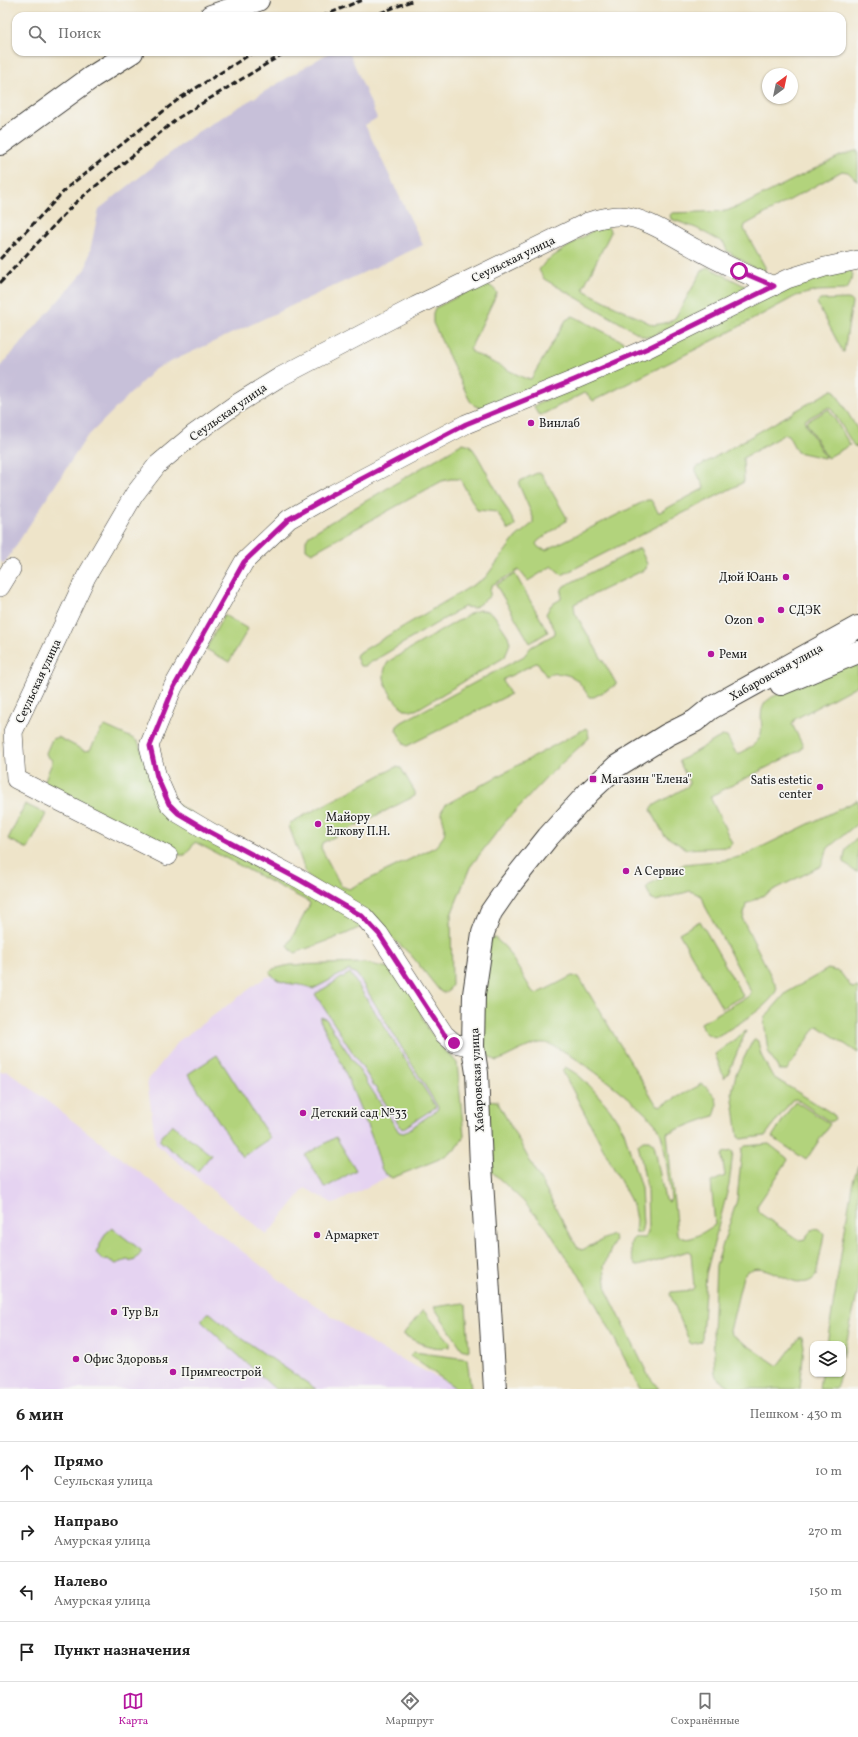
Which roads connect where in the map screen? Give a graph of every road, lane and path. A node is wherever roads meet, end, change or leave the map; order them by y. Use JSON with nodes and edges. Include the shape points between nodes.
{"nodes":[{"id":1,"x":258,"y":0,"type":"edge"},
{"id":2,"x":223,"y":12,"type":"edge"},
{"id":3,"x":126,"y":56,"type":"edge"},
{"id":4,"x":0,"y":144,"type":"edge"},
{"id":5,"x":858,"y":260,"type":"edge"},
{"id":6,"x":774,"y":286,"type":"junction"},
{"id":7,"x":11,"y":569,"type":"dead end"},
{"id":8,"x":0,"y":587,"type":"edge"},
{"id":9,"x":858,"y":627,"type":"edge"},
{"id":10,"x":858,"y":652,"type":"edge"},
{"id":11,"x":695,"y":721,"type":"junction"},
{"id":12,"x":168,"y":856,"type":"dead end"},
{"id":13,"x":473,"y":1047,"type":"junction"},
{"id":14,"x":495,"y":1389,"type":"edge"}],
"edges":[{"from":1,"to":2,"type":"main road"},
{"from":3,"to":4,"type":"main road","via":[[92,77]]},
{"from":5,"to":6,"type":"street","via":[[825,267],[787,279]]},
{"from":6,"to":12,"type":"street","name":"Сеульская улица","via":[[644,222],[622,216],[610,216],[588,222],[416,306],[280,377],[194,434],[157,465],[134,495],[86,577],[14,732],[13,740],[16,779]]},
{"from":6,"to":13,"type":"street","via":[[648,348],[466,424],[289,519],[244,562],[174,687],[155,733],[150,746],[157,777],[169,804],[178,813],[362,916],[379,934],[444,1034],[454,1043]]},
{"from":7,"to":8,"type":"street"},
{"from":9,"to":11,"type":"main road","name":"Хабаровская улица","via":[[711,708]]},
{"from":10,"to":11,"type":"main road","name":"Хабаровская улица"},
{"from":11,"to":13,"type":"main road","name":"Хабаровская улица","via":[[617,766],[589,792],[548,837],[491,912],[483,933],[474,994]]},
{"from":13,"to":14,"type":"main road","name":"Хабаровская улица","via":[[477,1073]]}]}
